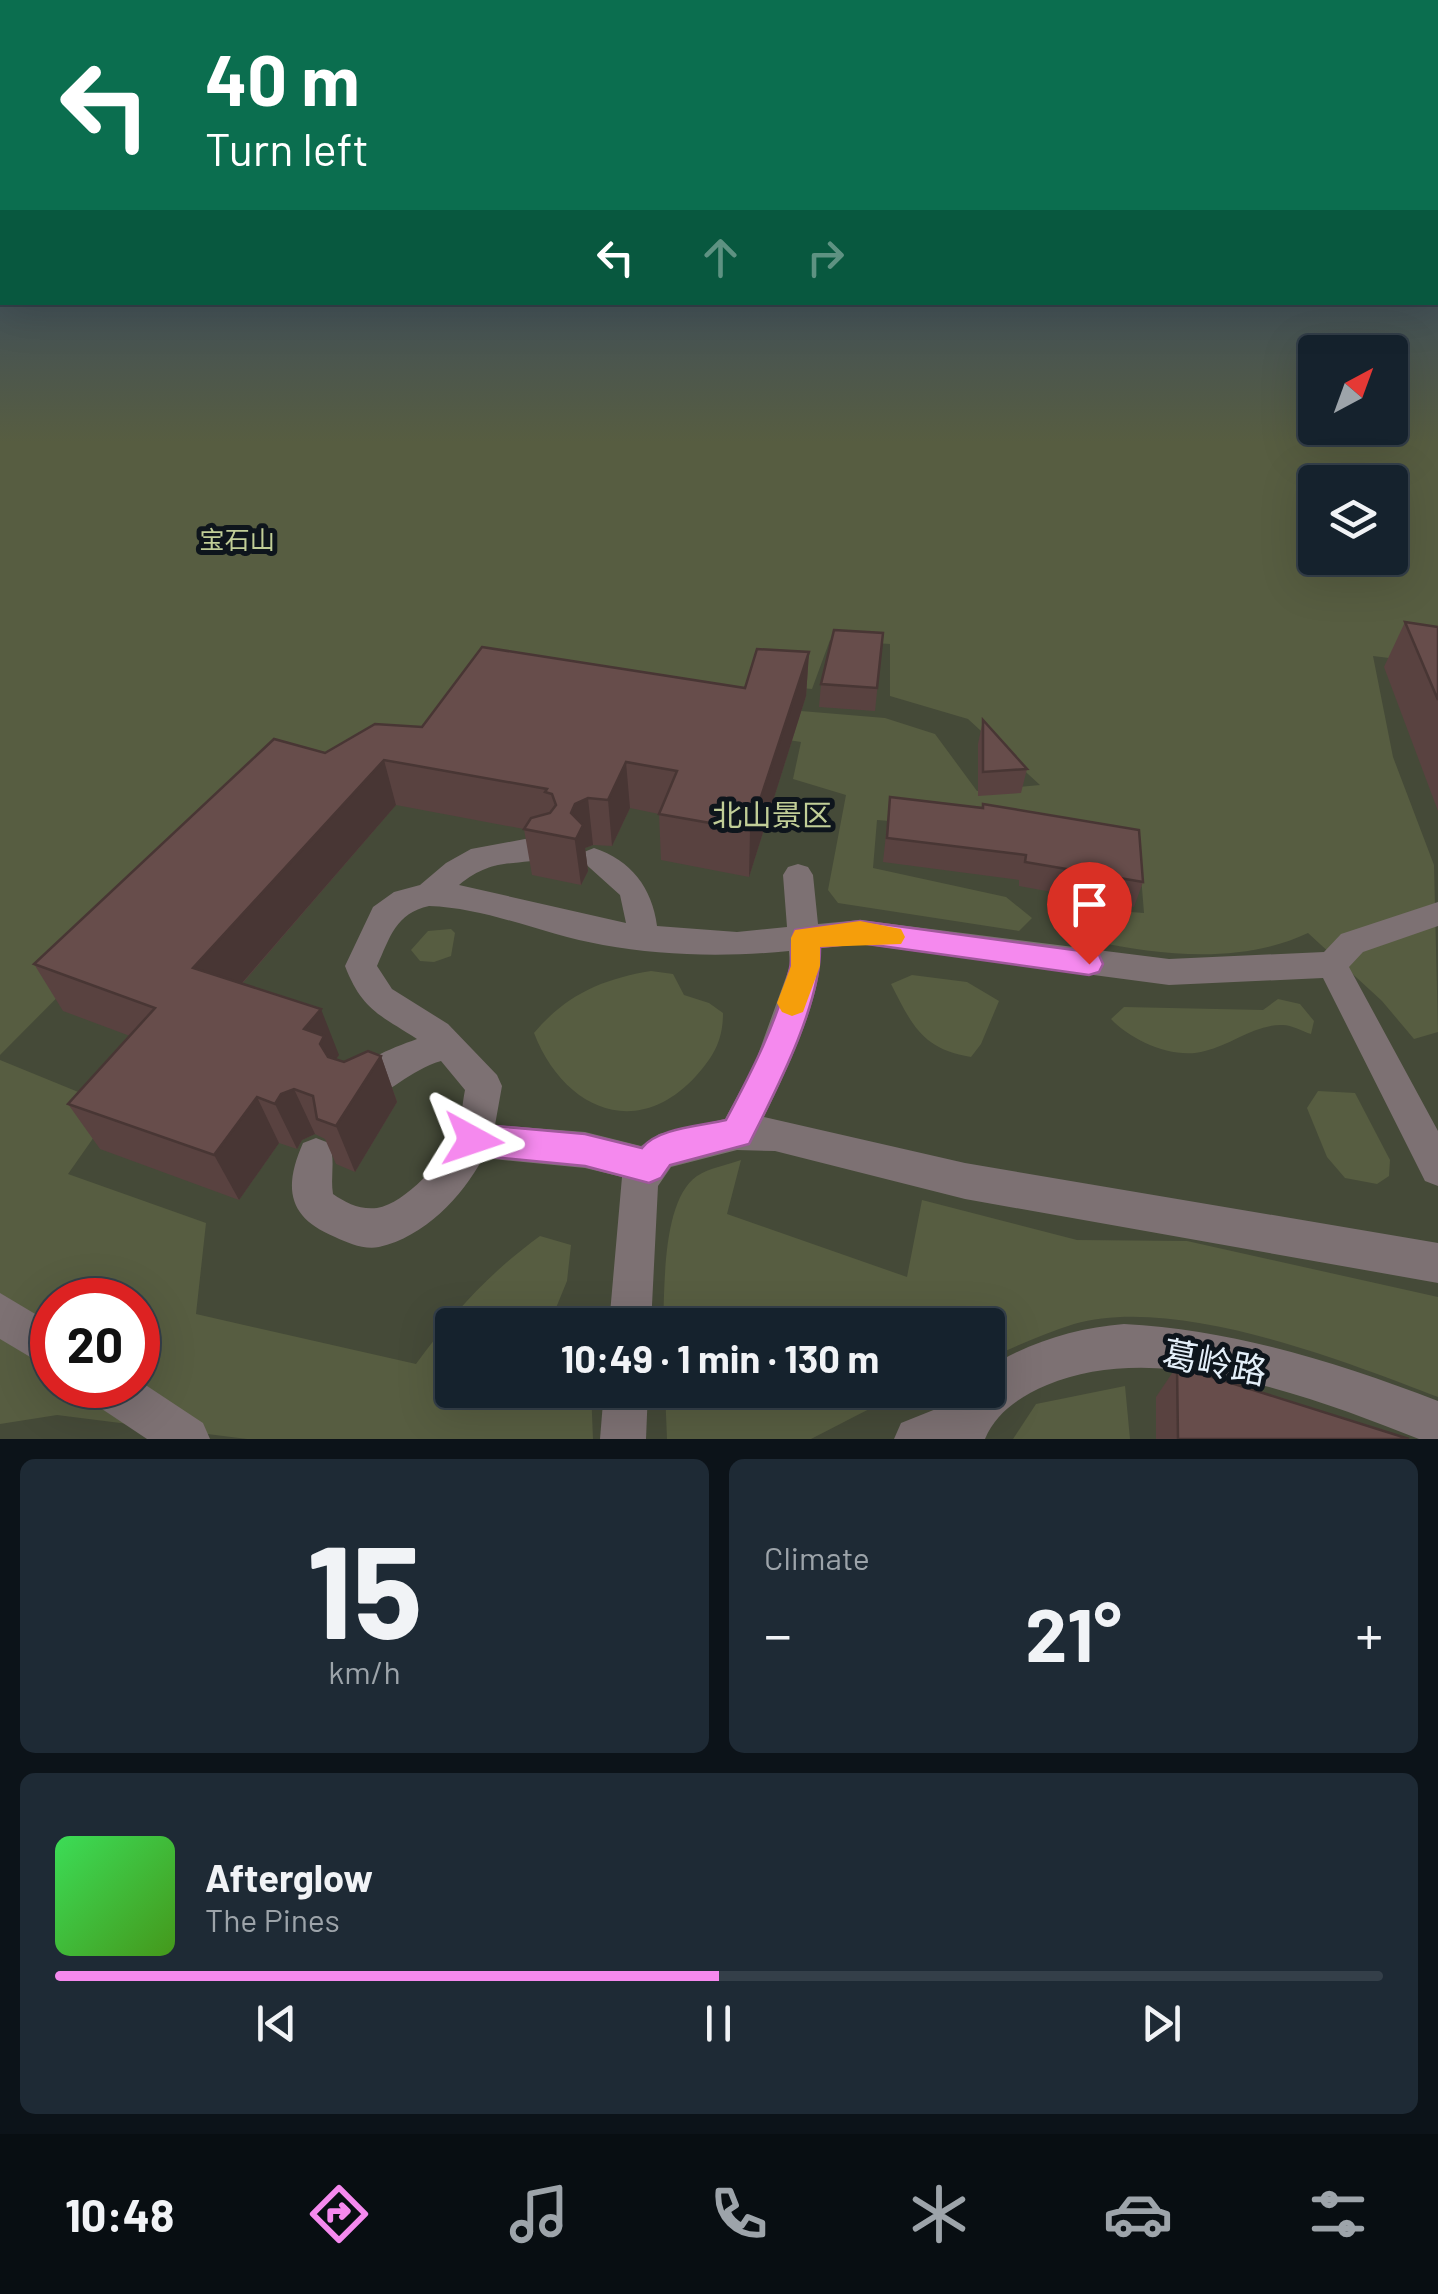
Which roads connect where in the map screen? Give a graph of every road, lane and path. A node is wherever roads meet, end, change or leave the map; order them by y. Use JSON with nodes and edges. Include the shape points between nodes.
{"nodes":[{"id":1,"x":545,"y":849,"type":"edge"},
{"id":2,"x":594,"y":859,"type":"dead end"},
{"id":3,"x":798,"y":875,"type":"dead end"},
{"id":4,"x":429,"y":895,"type":"junction"},
{"id":5,"x":1438,"y":914,"type":"edge"},
{"id":6,"x":643,"y":937,"type":"junction"},
{"id":7,"x":806,"y":938,"type":"junction"},
{"id":8,"x":1332,"y":965,"type":"junction"},
{"id":9,"x":447,"y":1044,"type":"junction"},
{"id":10,"x":360,"y":1089,"type":"edge"},
{"id":11,"x":737,"y":1133,"type":"junction"},
{"id":12,"x":473,"y":1140,"type":"junction"},
{"id":13,"x":316,"y":1156,"type":"dead end"},
{"id":14,"x":649,"y":1166,"type":"junction"},
{"id":15,"x":1438,"y":1168,"type":"edge"},
{"id":16,"x":1438,"y":1263,"type":"edge"},
{"id":17,"x":631,"y":1308,"type":"edge"},
{"id":18,"x":0,"y":1314,"type":"edge"},
{"id":19,"x":30,"y":1334,"type":"edge"},
{"id":20,"x":140,"y":1408,"type":"edge"},
{"id":21,"x":625,"y":1408,"type":"edge"},
{"id":22,"x":1438,"y":1424,"type":"edge"},
{"id":23,"x":964,"y":1429,"type":"edge"},
{"id":24,"x":187,"y":1439,"type":"edge"},
{"id":25,"x":624,"y":1439,"type":"edge"},
{"id":26,"x":917,"y":1439,"type":"edge"}],
"edges":[{"from":1,"to":4,"type":"street","via":[[489,851],[465,862]]},
{"from":2,"to":6,"type":"street","via":[[633,887]]},
{"from":3,"to":7,"type":"street"},
{"from":4,"to":6,"type":"street"},
{"from":4,"to":9,"type":"street","via":[[405,900],[384,915],[361,966],[368,987],[386,1006]]},
{"from":5,"to":8,"type":"street","via":[[1352,943]]},
{"from":6,"to":7,"type":"street","via":[[737,944]]},
{"from":7,"to":8,"type":"street","via":[[860,932],[1169,972]]},
{"from":7,"to":11,"type":"street","via":[[806,966],[770,1067]]},
{"from":8,"to":15,"type":"street"},
{"from":9,"to":10,"type":"street","via":[[407,1055]]},
{"from":9,"to":12,"type":"street","via":[[484,1086]]},
{"from":11,"to":14,"type":"street","via":[[659,1152]]},
{"from":11,"to":16,"type":"street","via":[[775,1134],[965,1181]]},
{"from":12,"to":13,"type":"street","via":[[414,1210],[378,1228],[337,1221],[315,1205]]},
{"from":12,"to":14,"type":"street","via":[[585,1150]]},
{"from":14,"to":17,"type":"street","via":[[639,1181]]},
{"from":18,"to":19,"type":"street"},
{"from":20,"to":24,"type":"street"},
{"from":21,"to":25,"type":"street"},
{"from":22,"to":23,"type":"street","name":"葛岭路","via":[[1366,1395],[1183,1348],[1083,1350],[1004,1380]]},
{"from":23,"to":26,"type":"street"}]}
